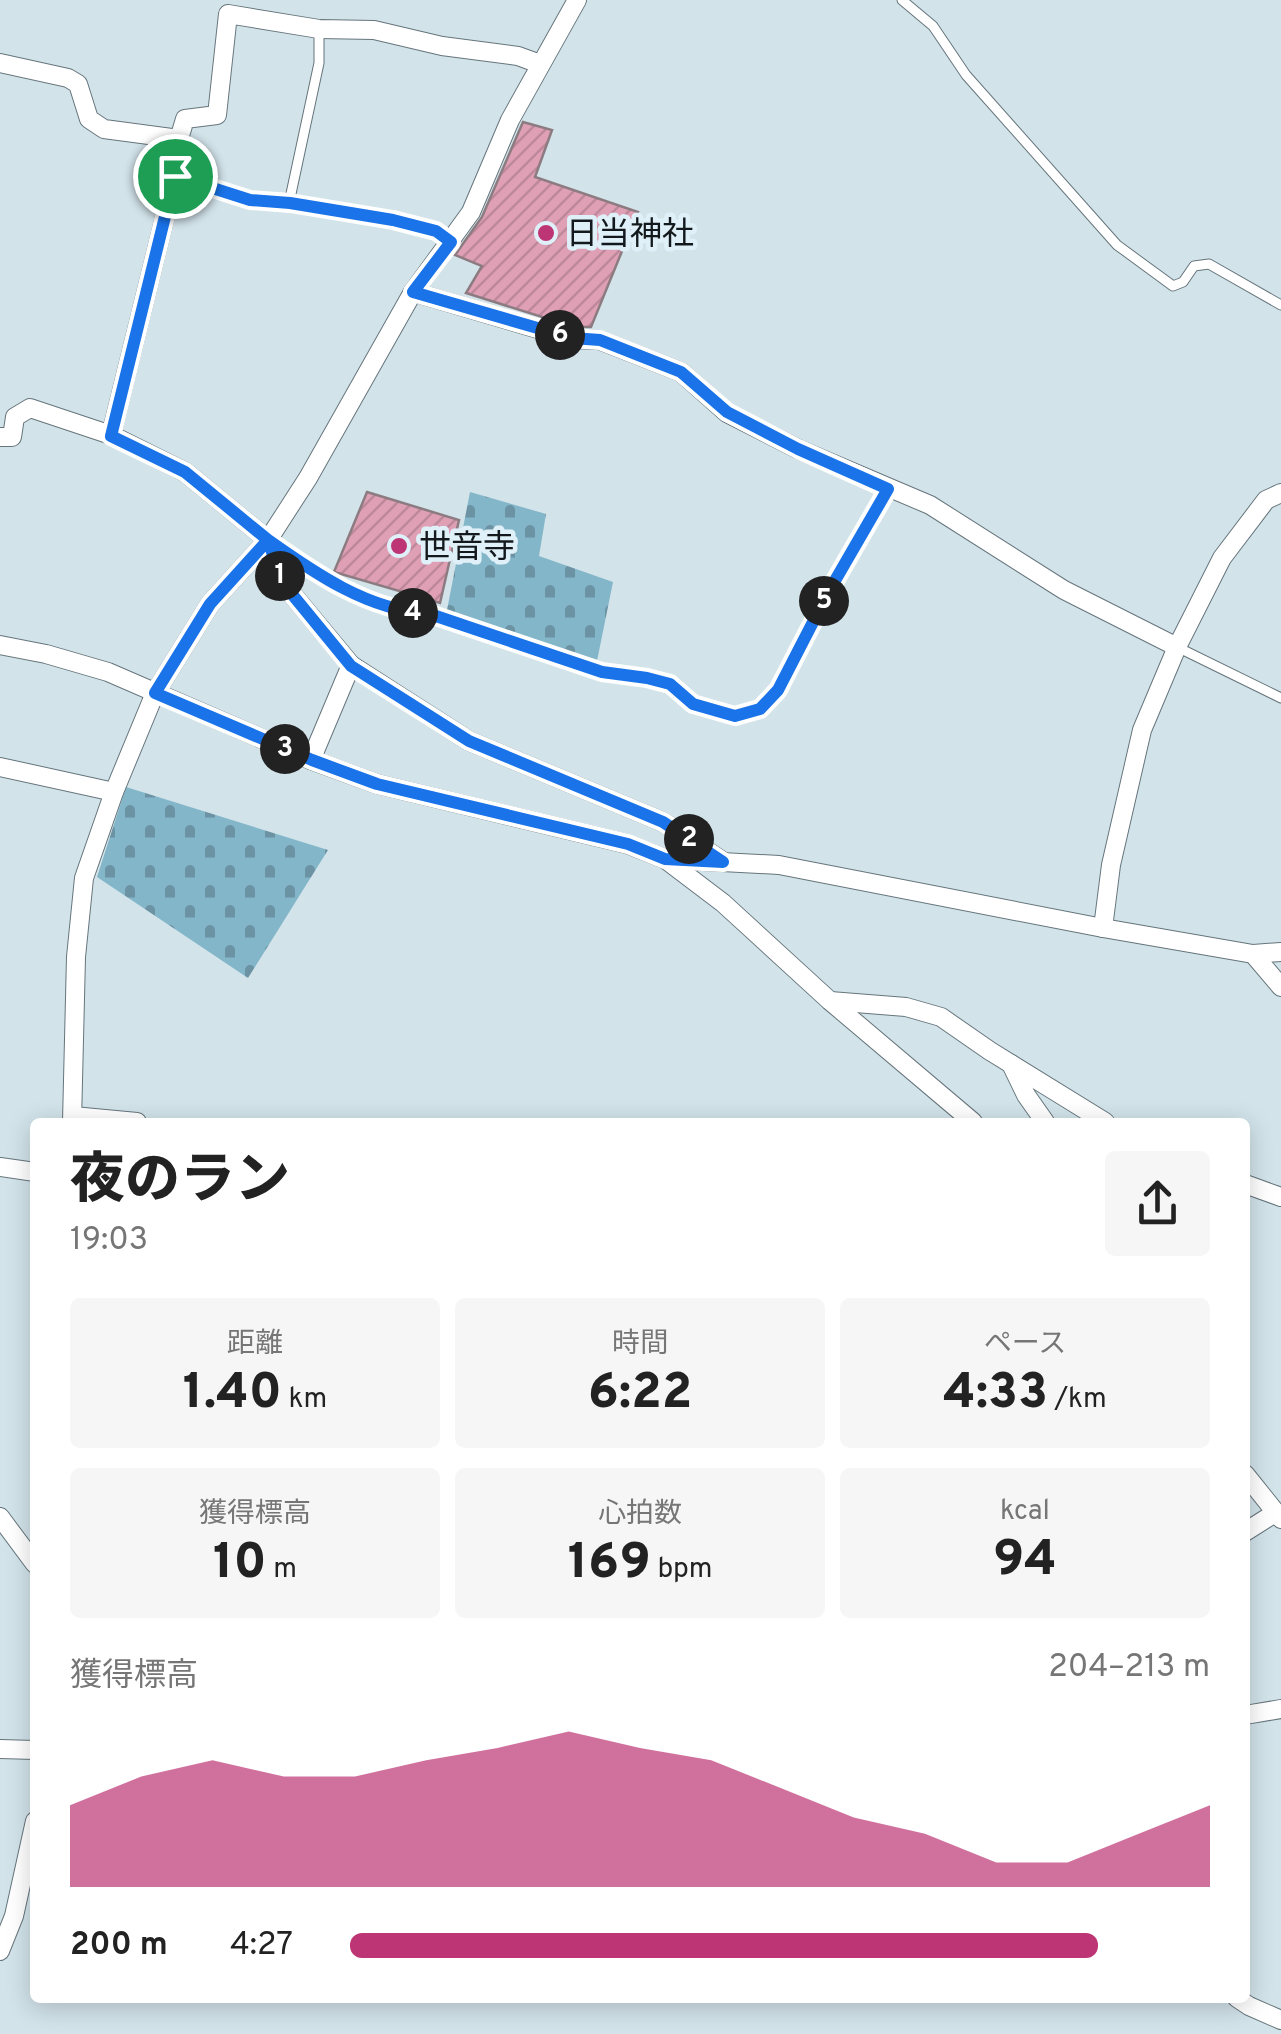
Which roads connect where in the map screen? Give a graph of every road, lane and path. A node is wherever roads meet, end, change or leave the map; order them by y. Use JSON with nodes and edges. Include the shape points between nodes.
{"nodes":[{"id":1,"x":577,"y":0,"type":"edge"},
{"id":2,"x":902,"y":0,"type":"edge"},
{"id":3,"x":320,"y":29,"type":"junction"},
{"id":4,"x":0,"y":63,"type":"edge"},
{"id":5,"x":540,"y":64,"type":"junction"},
{"id":6,"x":179,"y":140,"type":"junction"},
{"id":7,"x":175,"y":176,"type":"junction"},
{"id":8,"x":290,"y":203,"type":"junction"},
{"id":9,"x":451,"y":242,"type":"junction"},
{"id":10,"x":413,"y":292,"type":"junction"},
{"id":11,"x":1281,"y":305,"type":"edge"},
{"id":12,"x":111,"y":436,"type":"junction"},
{"id":13,"x":0,"y":438,"type":"edge"},
{"id":14,"x":888,"y":489,"type":"junction"},
{"id":15,"x":1281,"y":493,"type":"edge"},
{"id":16,"x":268,"y":540,"type":"junction"},
{"id":17,"x":0,"y":645,"type":"edge"},
{"id":18,"x":1178,"y":647,"type":"junction"},
{"id":19,"x":351,"y":666,"type":"junction"},
{"id":20,"x":155,"y":693,"type":"junction"},
{"id":21,"x":1281,"y":698,"type":"edge"},
{"id":22,"x":312,"y":760,"type":"junction"},
{"id":23,"x":0,"y":768,"type":"edge"},
{"id":24,"x":114,"y":792,"type":"junction"},
{"id":25,"x":665,"y":859,"type":"junction"},
{"id":26,"x":723,"y":862,"type":"junction"},
{"id":27,"x":1103,"y":928,"type":"junction"},
{"id":28,"x":1281,"y":952,"type":"edge"},
{"id":29,"x":1253,"y":954,"type":"junction"},
{"id":30,"x":1281,"y":987,"type":"edge"},
{"id":31,"x":830,"y":1001,"type":"junction"},
{"id":32,"x":1011,"y":1064,"type":"junction"},
{"id":33,"x":72,"y":1118,"type":"edge"},
{"id":34,"x":968,"y":1118,"type":"edge"},
{"id":35,"x":1042,"y":1118,"type":"edge"},
{"id":36,"x":1099,"y":1118,"type":"edge"},
{"id":37,"x":0,"y":1167,"type":"edge"},
{"id":38,"x":30,"y":1171,"type":"edge"},
{"id":39,"x":1250,"y":1186,"type":"edge"},
{"id":40,"x":1281,"y":1197,"type":"edge"},
{"id":41,"x":1250,"y":1480,"type":"edge"},
{"id":42,"x":1278,"y":1516,"type":"edge"},
{"id":43,"x":0,"y":1517,"type":"edge"},
{"id":44,"x":1250,"y":1530,"type":"edge"},
{"id":45,"x":30,"y":1557,"type":"edge"},
{"id":46,"x":1281,"y":1709,"type":"edge"},
{"id":47,"x":1250,"y":1714,"type":"edge"},
{"id":48,"x":0,"y":1749,"type":"edge"},
{"id":49,"x":30,"y":1750,"type":"edge"},
{"id":50,"x":30,"y":1844,"type":"edge"},
{"id":51,"x":0,"y":1951,"type":"edge"},
{"id":52,"x":1244,"y":2003,"type":"edge"},
{"id":53,"x":1281,"y":2020,"type":"edge"}],
"edges":[{"from":1,"to":5,"type":"street"},
{"from":2,"to":11,"type":"lane","via":[[933,26],[966,74],[1118,245],[1173,286],[1194,266],[1209,264]]},
{"from":3,"to":5,"type":"street","via":[[374,30]]},
{"from":3,"to":6,"type":"street","via":[[228,14],[217,115],[185,118]]},
{"from":3,"to":8,"type":"lane","via":[[320,63]]},
{"from":4,"to":6,"type":"street","via":[[78,84],[89,119],[104,129]]},
{"from":5,"to":9,"type":"street"},
{"from":6,"to":7,"type":"street"},
{"from":7,"to":8,"type":"lane","via":[[250,200]]},
{"from":7,"to":12,"type":"street"},
{"from":8,"to":9,"type":"lane","via":[[393,220]]},
{"from":9,"to":10,"type":"street"},
{"from":10,"to":14,"type":"street","via":[[572,338],[600,340],[681,372],[727,412]]},
{"from":10,"to":16,"type":"street"},
{"from":12,"to":13,"type":"street","via":[[30,408],[14,417],[12,436]]},
{"from":12,"to":16,"type":"street","via":[[185,472]]},
{"from":14,"to":16,"type":"path","via":[[778,690],[760,709],[735,716],[693,704],[670,684],[602,672],[427,613],[386,606],[319,576]]},
{"from":14,"to":18,"type":"street","via":[[947,514],[1064,590]]},
{"from":15,"to":18,"type":"street","via":[[1266,500],[1222,558]]},
{"from":16,"to":19,"type":"street","via":[[282,582]]},
{"from":16,"to":20,"type":"street","via":[[210,604]]},
{"from":17,"to":20,"type":"street","via":[[108,672]]},
{"from":18,"to":21,"type":"lane"},
{"from":18,"to":27,"type":"street","via":[[1142,730]]},
{"from":19,"to":22,"type":"street"},
{"from":19,"to":26,"type":"street","via":[[469,741],[663,822]]},
{"from":20,"to":22,"type":"street"},
{"from":20,"to":24,"type":"street"},
{"from":22,"to":25,"type":"street","via":[[377,784],[628,844]]},
{"from":23,"to":24,"type":"street"},
{"from":24,"to":33,"type":"street","via":[[84,878]]},
{"from":25,"to":26,"type":"street"},
{"from":25,"to":31,"type":"street"},
{"from":26,"to":27,"type":"street","via":[[779,865]]},
{"from":27,"to":29,"type":"street"},
{"from":28,"to":29,"type":"street"},
{"from":29,"to":30,"type":"street"},
{"from":31,"to":32,"type":"street","via":[[941,1017]]},
{"from":31,"to":34,"type":"street"},
{"from":32,"to":35,"type":"street"},
{"from":32,"to":36,"type":"street"},
{"from":37,"to":38,"type":"street"},
{"from":39,"to":40,"type":"street"},
{"from":41,"to":42,"type":"street"},
{"from":42,"to":44,"type":"street"},
{"from":43,"to":45,"type":"street"},
{"from":46,"to":47,"type":"street"},
{"from":48,"to":49,"type":"street"},
{"from":50,"to":51,"type":"street"},
{"from":52,"to":53,"type":"street"}]}
